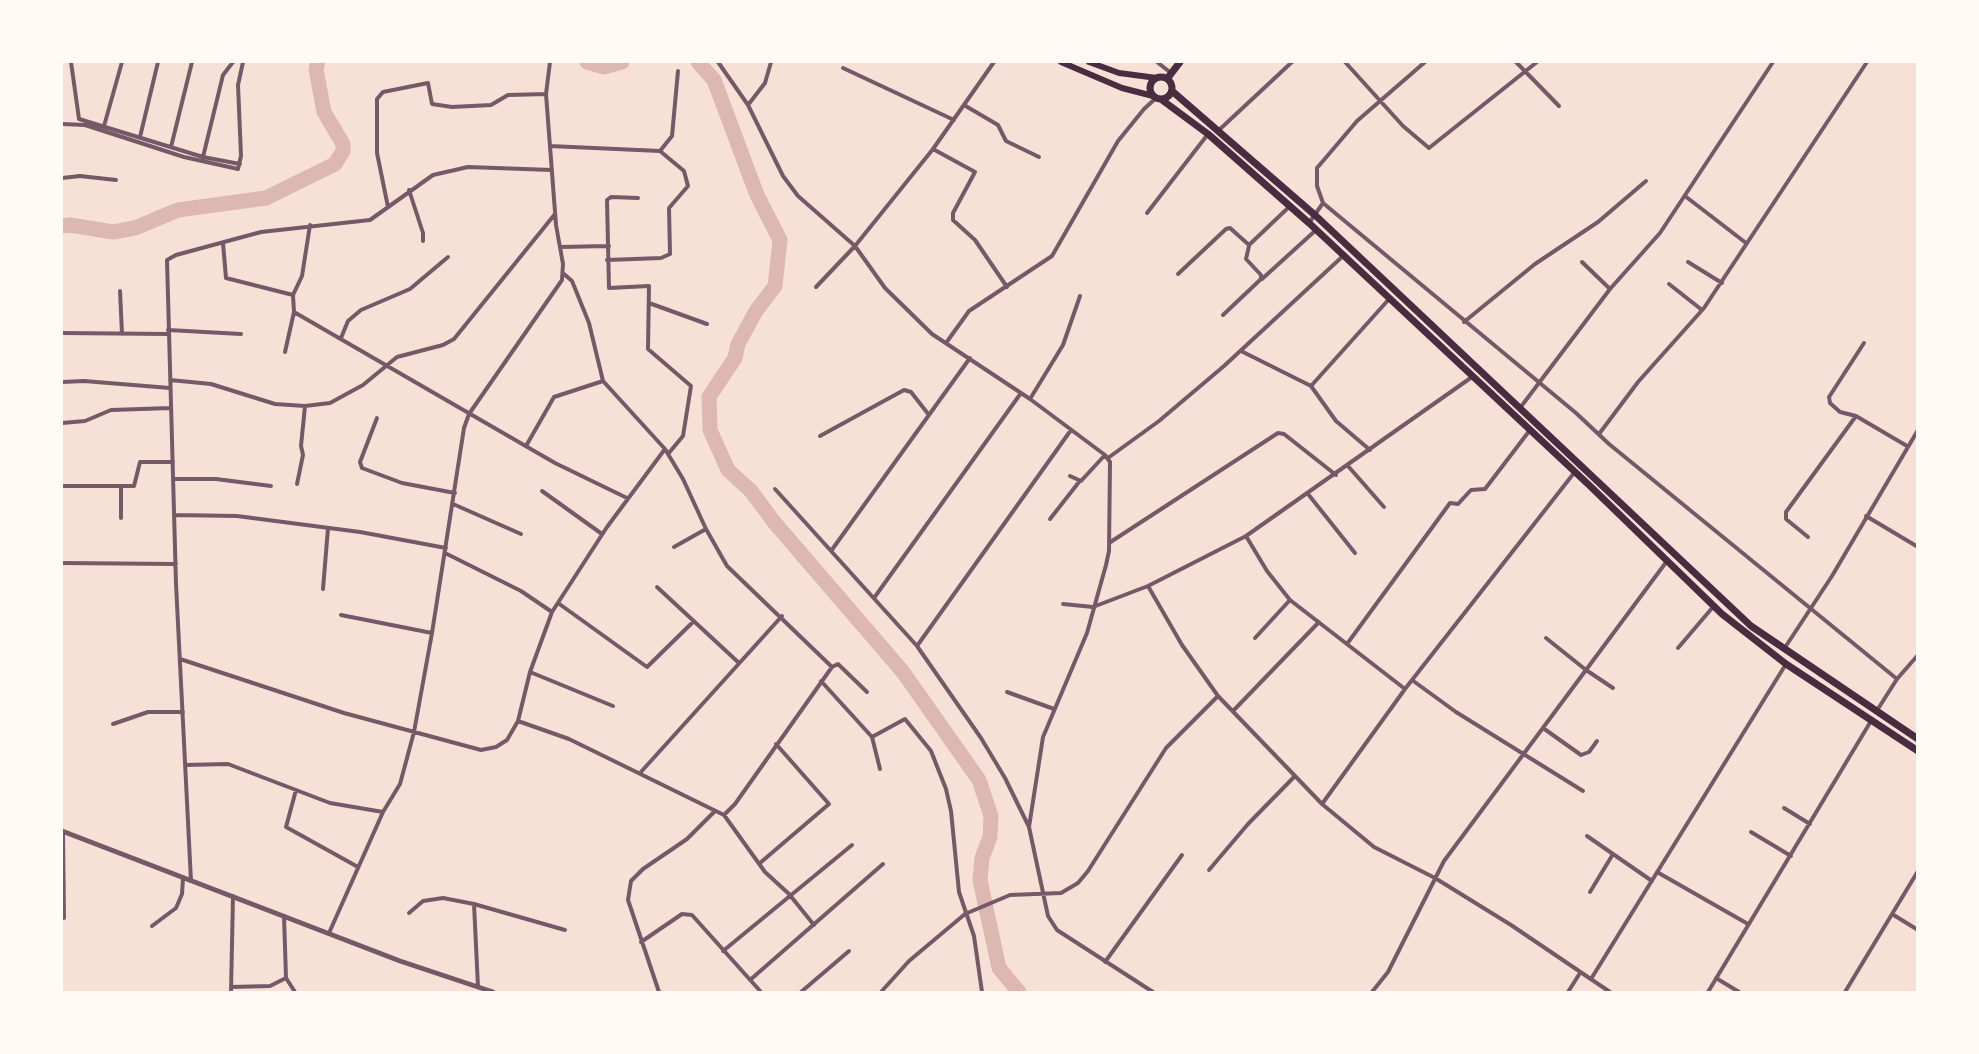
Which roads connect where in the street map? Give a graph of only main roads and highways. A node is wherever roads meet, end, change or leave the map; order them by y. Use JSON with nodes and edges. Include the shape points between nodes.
{"nodes":[{"id":1,"x":1061,"y":62,"type":"edge"},
{"id":2,"x":1089,"y":62,"type":"edge"},
{"id":3,"x":1180,"y":62,"type":"edge"},
{"id":4,"x":1169,"y":76,"type":"junction"},
{"id":5,"x":1157,"y":78,"type":"junction"},
{"id":6,"x":1172,"y":91,"type":"junction"},
{"id":7,"x":1157,"y":98,"type":"junction"},
{"id":8,"x":1592,"y":482,"type":"junction"},
{"id":9,"x":1804,"y":664,"type":"junction"},
{"id":10,"x":1799,"y":672,"type":"junction"},
{"id":11,"x":1874,"y":716,"type":"junction"},
{"id":12,"x":1916,"y":738,"type":"edge"},
{"id":13,"x":1909,"y":745,"type":"junction"},
{"id":14,"x":1917,"y":751,"type":"edge"}],
"edges":[{"from":1,"to":7,"type":"main road"},
{"from":2,"to":5,"type":"main road"},
{"from":3,"to":4,"type":"highway"},
{"from":4,"to":5,"type":"highway"},
{"from":4,"to":6,"type":"highway"},
{"from":5,"to":7,"type":"highway","via":[[1150,86]]},
{"from":6,"to":7,"type":"highway","via":[[1169,97]]},
{"from":6,"to":8,"type":"highway","via":[[1316,216],[1520,408]]},
{"from":7,"to":8,"type":"highway","via":[[1208,134],[1290,206],[1575,472]]},
{"from":8,"to":9,"type":"highway","via":[[1750,626]]},
{"from":8,"to":10,"type":"highway","via":[[1714,606]]},
{"from":9,"to":10,"type":"highway"},
{"from":9,"to":11,"type":"highway"},
{"from":10,"to":11,"type":"highway"},
{"from":11,"to":12,"type":"highway"},
{"from":11,"to":13,"type":"highway"},
{"from":12,"to":13,"type":"highway"},
{"from":13,"to":14,"type":"highway"}]}
